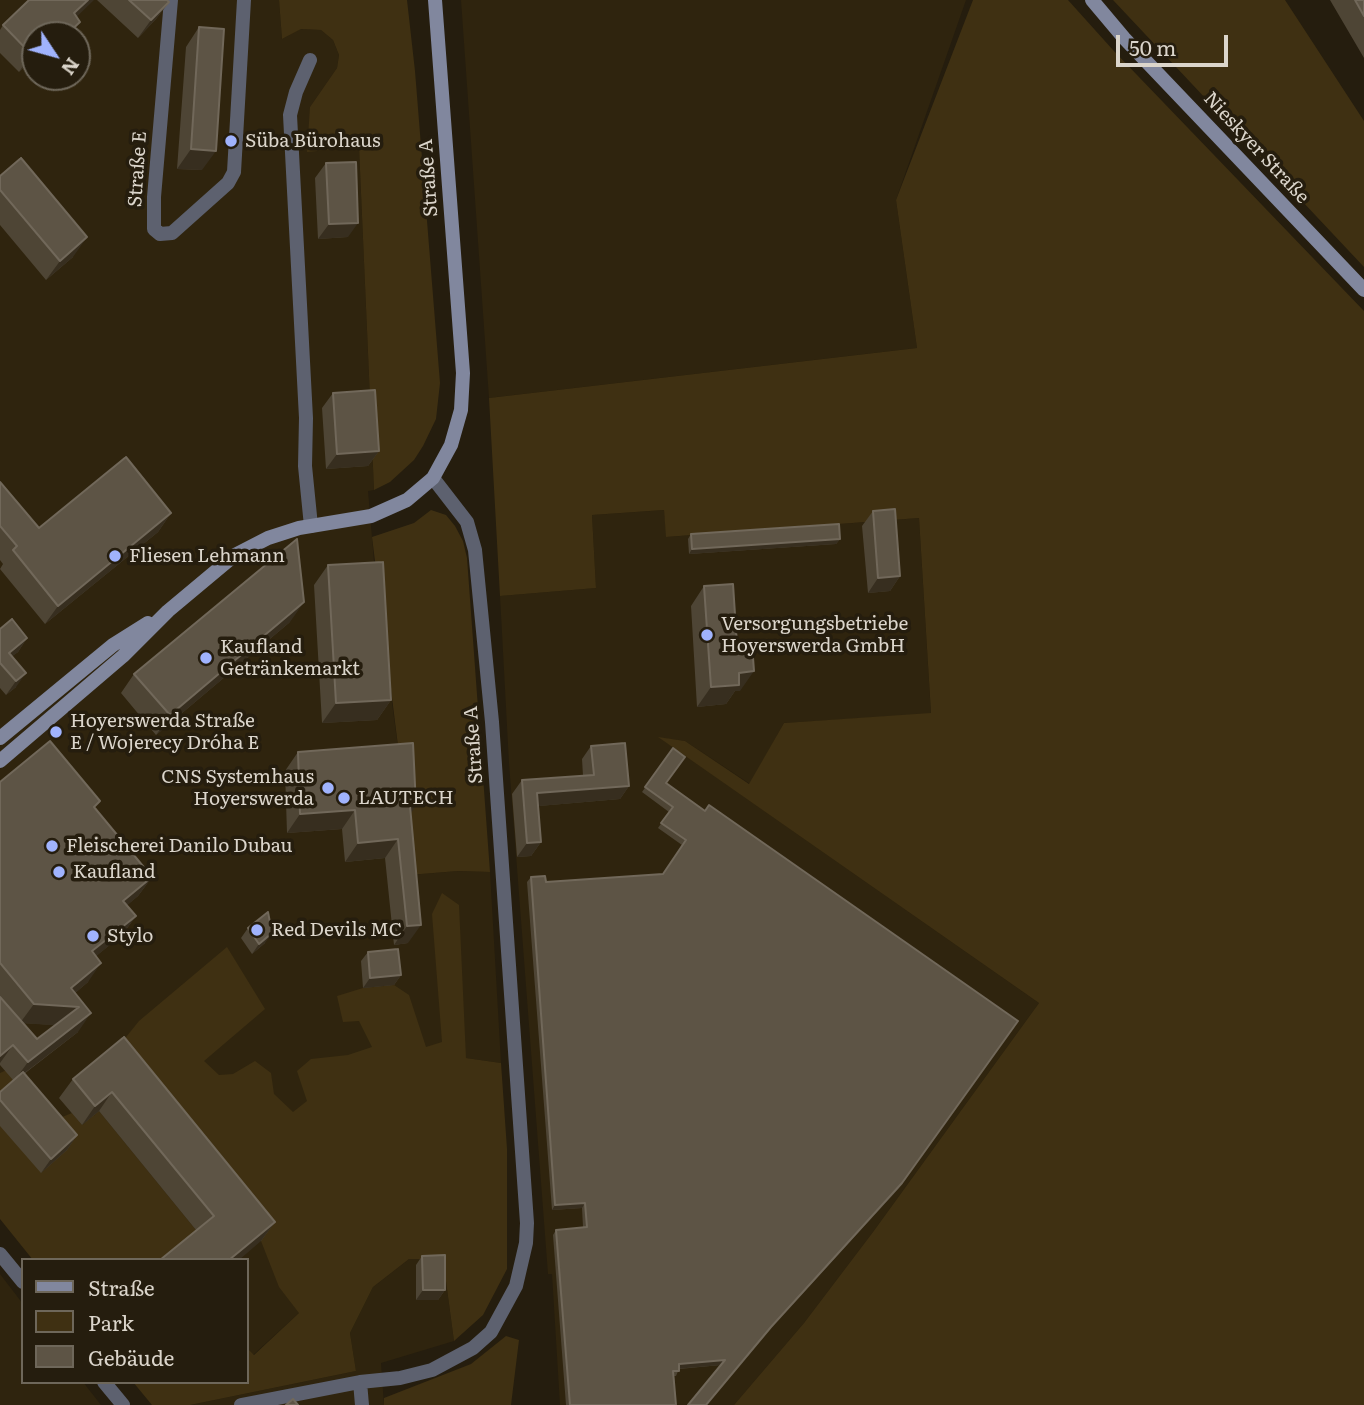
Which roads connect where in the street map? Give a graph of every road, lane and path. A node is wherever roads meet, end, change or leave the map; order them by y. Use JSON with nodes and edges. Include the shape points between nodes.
{"nodes":[{"id":1,"x":171,"y":0,"type":"edge"},
{"id":2,"x":244,"y":0,"type":"edge"},
{"id":3,"x":435,"y":0,"type":"edge"},
{"id":4,"x":1092,"y":0,"type":"edge"},
{"id":5,"x":310,"y":60,"type":"dead end"},
{"id":6,"x":1364,"y":290,"type":"edge"},
{"id":7,"x":432,"y":478,"type":"junction"},
{"id":8,"x":312,"y":526,"type":"junction"},
{"id":9,"x":168,"y":611,"type":"junction"},
{"id":10,"x":0,"y":738,"type":"edge"},
{"id":11,"x":0,"y":761,"type":"edge"},
{"id":12,"x":0,"y":1254,"type":"edge"},
{"id":13,"x":21,"y":1280,"type":"edge"},
{"id":14,"x":360,"y":1382,"type":"junction"},
{"id":15,"x":106,"y":1384,"type":"edge"},
{"id":16,"x":123,"y":1405,"type":"edge"},
{"id":17,"x":241,"y":1405,"type":"edge"},
{"id":18,"x":362,"y":1405,"type":"edge"}],
"edges":[{"from":1,"to":2,"type":"street","name":"Straße E","via":[[154,197],[154,229],[160,234],[172,233],[228,183],[234,172]]},
{"from":3,"to":7,"type":"street","name":"Straße A","via":[[463,373],[461,410],[451,445]]},
{"from":4,"to":6,"type":"street","name":"Nieskyer Straße"},
{"from":5,"to":8,"type":"street","via":[[290,115],[305,467]]},
{"from":7,"to":8,"type":"street","via":[[407,500],[372,516]]},
{"from":7,"to":14,"type":"street","name":"Straße A","via":[[467,522],[475,550],[492,722],[526,1243],[508,1303],[491,1332],[473,1348],[432,1370]]},
{"from":8,"to":9,"type":"street","via":[[268,538],[235,555]]},
{"from":9,"to":10,"type":"street","via":[[113,645]]},
{"from":9,"to":11,"type":"street","via":[[124,656]]},
{"from":12,"to":13,"type":"street"},
{"from":14,"to":17,"type":"street","name":"Straße A"},
{"from":14,"to":18,"type":"street"},
{"from":15,"to":16,"type":"street"}]}
